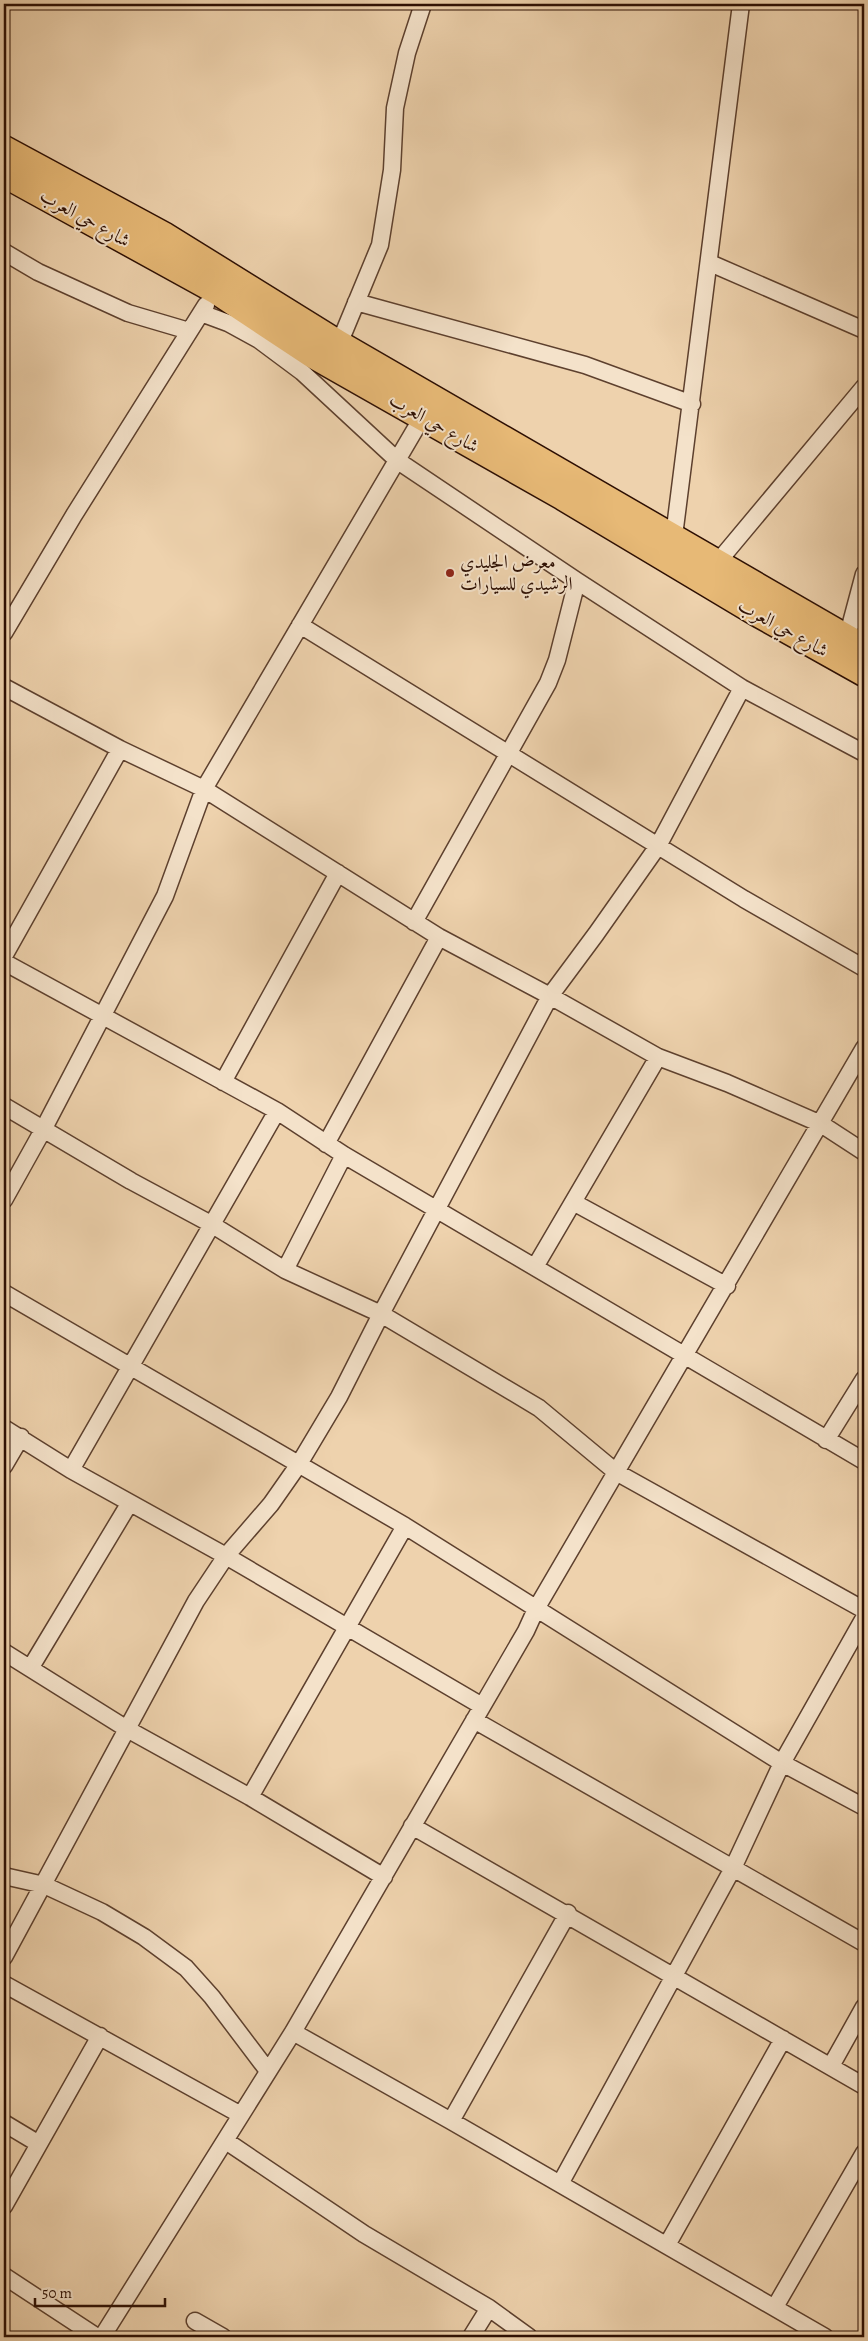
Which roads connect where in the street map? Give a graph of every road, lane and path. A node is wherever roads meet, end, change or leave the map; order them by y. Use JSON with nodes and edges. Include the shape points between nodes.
{"nodes":[{"id":1,"x":423,"y":4,"type":"edge"},
{"id":2,"x":741,"y":4,"type":"edge"},
{"id":3,"x":4,"y":149,"type":"edge"},
{"id":4,"x":4,"y":174,"type":"edge"},
{"id":5,"x":4,"y":252,"type":"edge"},
{"id":6,"x":710,"y":263,"type":"junction"},
{"id":7,"x":216,"y":290,"type":"junction"},
{"id":8,"x":356,"y":302,"type":"junction"},
{"id":9,"x":201,"y":313,"type":"junction"},
{"id":10,"x":864,"y":330,"type":"edge"},
{"id":11,"x":189,"y":331,"type":"junction"},
{"id":12,"x":339,"y":344,"type":"junction"},
{"id":13,"x":864,"y":387,"type":"edge"},
{"id":14,"x":692,"y":404,"type":"junction"},
{"id":15,"x":423,"y":416,"type":"junction"},
{"id":16,"x":398,"y":461,"type":"junction"},
{"id":17,"x":674,"y":536,"type":"junction"},
{"id":18,"x":717,"y":563,"type":"junction"},
{"id":19,"x":864,"y":574,"type":"edge"},
{"id":20,"x":577,"y":581,"type":"junction"},
{"id":21,"x":737,"y":588,"type":"junction"},
{"id":22,"x":300,"y":625,"type":"junction"},
{"id":23,"x":4,"y":634,"type":"edge"},
{"id":24,"x":856,"y":643,"type":"edge"},
{"id":25,"x":864,"y":673,"type":"edge"},
{"id":26,"x":4,"y":687,"type":"edge"},
{"id":27,"x":742,"y":688,"type":"junction"},
{"id":28,"x":120,"y":749,"type":"junction"},
{"id":29,"x":864,"y":753,"type":"edge"},
{"id":30,"x":509,"y":754,"type":"junction"},
{"id":31,"x":204,"y":789,"type":"junction"},
{"id":32,"x":658,"y":846,"type":"junction"},
{"id":33,"x":338,"y":873,"type":"junction"},
{"id":34,"x":414,"y":922,"type":"junction"},
{"id":35,"x":439,"y":937,"type":"junction"},
{"id":36,"x":4,"y":956,"type":"edge"},
{"id":37,"x":4,"y":962,"type":"edge"},
{"id":38,"x":864,"y":968,"type":"edge"},
{"id":39,"x":550,"y":996,"type":"junction"},
{"id":40,"x":102,"y":1015,"type":"junction"},
{"id":41,"x":864,"y":1048,"type":"edge"},
{"id":42,"x":658,"y":1057,"type":"junction"},
{"id":43,"x":222,"y":1082,"type":"junction"},
{"id":44,"x":4,"y":1106,"type":"edge"},
{"id":45,"x":277,"y":1111,"type":"junction"},
{"id":46,"x":821,"y":1124,"type":"junction"},
{"id":47,"x":44,"y":1130,"type":"junction"},
{"id":48,"x":326,"y":1144,"type":"junction"},
{"id":49,"x":864,"y":1152,"type":"edge"},
{"id":50,"x":344,"y":1155,"type":"junction"},
{"id":51,"x":4,"y":1200,"type":"edge"},
{"id":52,"x":573,"y":1202,"type":"junction"},
{"id":53,"x":436,"y":1210,"type":"junction"},
{"id":54,"x":211,"y":1224,"type":"junction"},
{"id":55,"x":536,"y":1267,"type":"junction"},
{"id":56,"x":285,"y":1270,"type":"junction"},
{"id":57,"x":727,"y":1286,"type":"junction"},
{"id":58,"x":4,"y":1293,"type":"edge"},
{"id":59,"x":381,"y":1314,"type":"junction"},
{"id":60,"x":685,"y":1356,"type":"junction"},
{"id":61,"x":131,"y":1367,"type":"junction"},
{"id":62,"x":864,"y":1379,"type":"edge"},
{"id":63,"x":4,"y":1428,"type":"edge"},
{"id":64,"x":21,"y":1437,"type":"junction"},
{"id":65,"x":826,"y":1440,"type":"junction"},
{"id":66,"x":864,"y":1461,"type":"edge"},
{"id":67,"x":299,"y":1464,"type":"junction"},
{"id":68,"x":4,"y":1466,"type":"edge"},
{"id":69,"x":72,"y":1470,"type":"junction"},
{"id":70,"x":616,"y":1472,"type":"junction"},
{"id":71,"x":129,"y":1504,"type":"junction"},
{"id":72,"x":405,"y":1526,"type":"junction"},
{"id":73,"x":226,"y":1556,"type":"junction"},
{"id":74,"x":536,"y":1609,"type":"junction"},
{"id":75,"x":864,"y":1610,"type":"edge"},
{"id":76,"x":864,"y":1618,"type":"edge"},
{"id":77,"x":346,"y":1628,"type":"junction"},
{"id":78,"x":4,"y":1652,"type":"edge"},
{"id":79,"x":31,"y":1667,"type":"junction"},
{"id":80,"x":478,"y":1713,"type":"junction"},
{"id":81,"x":128,"y":1729,"type":"junction"},
{"id":82,"x":782,"y":1763,"type":"junction"},
{"id":83,"x":250,"y":1797,"type":"junction"},
{"id":84,"x":864,"y":1807,"type":"edge"},
{"id":85,"x":412,"y":1826,"type":"junction"},
{"id":86,"x":732,"y":1868,"type":"junction"},
{"id":87,"x":4,"y":1876,"type":"edge"},
{"id":88,"x":384,"y":1877,"type":"junction"},
{"id":89,"x":44,"y":1885,"type":"junction"},
{"id":90,"x":568,"y":1913,"type":"junction"},
{"id":91,"x":864,"y":1942,"type":"edge"},
{"id":92,"x":4,"y":1957,"type":"edge"},
{"id":93,"x":675,"y":1976,"type":"junction"},
{"id":94,"x":4,"y":1984,"type":"edge"},
{"id":95,"x":864,"y":2007,"type":"edge"},
{"id":96,"x":293,"y":2032,"type":"junction"},
{"id":97,"x":100,"y":2036,"type":"junction"},
{"id":98,"x":783,"y":2039,"type":"junction"},
{"id":99,"x":831,"y":2066,"type":"junction"},
{"id":100,"x":268,"y":2071,"type":"junction"},
{"id":101,"x":864,"y":2086,"type":"edge"},
{"id":102,"x":241,"y":2115,"type":"junction"},
{"id":103,"x":451,"y":2121,"type":"junction"},
{"id":104,"x":4,"y":2123,"type":"edge"},
{"id":105,"x":226,"y":2142,"type":"junction"},
{"id":106,"x":39,"y":2144,"type":"junction"},
{"id":107,"x":864,"y":2153,"type":"edge"},
{"id":108,"x":560,"y":2184,"type":"junction"},
{"id":109,"x":4,"y":2206,"type":"edge"},
{"id":110,"x":667,"y":2245,"type":"junction"},
{"id":111,"x":4,"y":2276,"type":"edge"},
{"id":112,"x":489,"y":2308,"type":"junction"},
{"id":113,"x":775,"y":2308,"type":"junction"},
{"id":114,"x":196,"y":2321,"type":"dead end"},
{"id":115,"x":97,"y":2337,"type":"edge"},
{"id":116,"x":102,"y":2337,"type":"edge"},
{"id":117,"x":223,"y":2337,"type":"edge"},
{"id":118,"x":471,"y":2337,"type":"edge"},
{"id":119,"x":530,"y":2337,"type":"edge"},
{"id":120,"x":825,"y":2337,"type":"edge"}],
"edges":[{"from":1,"to":8,"type":"street","via":[[395,108],[392,170],[380,245]]},
{"from":2,"to":6,"type":"street"},
{"from":3,"to":12,"type":"main road","name":"شارع حي العرب","via":[[165,236]]},
{"from":4,"to":7,"type":"main road","name":"شارع حي العرب"},
{"from":5,"to":11,"type":"street","via":[[38,272],[128,313]]},
{"from":6,"to":10,"type":"street"},
{"from":6,"to":14,"type":"street"},
{"from":7,"to":9,"type":"street"},
{"from":7,"to":15,"type":"main road","name":"شارع حي العرب","via":[[313,355]]},
{"from":8,"to":12,"type":"street"},
{"from":8,"to":14,"type":"street","via":[[586,365]]},
{"from":9,"to":11,"type":"street"},
{"from":9,"to":16,"type":"street","via":[[259,340],[302,372]]},
{"from":11,"to":23,"type":"street"},
{"from":12,"to":17,"type":"main road","name":"شارع حي العرب"},
{"from":13,"to":18,"type":"street"},
{"from":14,"to":17,"type":"street"},
{"from":15,"to":16,"type":"street"},
{"from":15,"to":21,"type":"main road","name":"شارع حي العرب"},
{"from":16,"to":20,"type":"street"},
{"from":16,"to":22,"type":"street"},
{"from":17,"to":18,"type":"main road","name":"شارع حي العرب"},
{"from":18,"to":21,"type":"main road","name":"شارع حي العرب"},
{"from":19,"to":24,"type":"street"},
{"from":20,"to":27,"type":"street"},
{"from":20,"to":30,"type":"street","via":[[548,683]]},
{"from":21,"to":24,"type":"main road","name":"شارع حي العرب"},
{"from":21,"to":25,"type":"main road","name":"شارع حي العرب"},
{"from":22,"to":30,"type":"street"},
{"from":22,"to":31,"type":"street"},
{"from":26,"to":28,"type":"street"},
{"from":27,"to":29,"type":"street"},
{"from":27,"to":32,"type":"street"},
{"from":28,"to":31,"type":"street"},
{"from":28,"to":36,"type":"street"},
{"from":30,"to":32,"type":"street"},
{"from":30,"to":34,"type":"street"},
{"from":31,"to":33,"type":"street"},
{"from":31,"to":40,"type":"street","via":[[165,896]]},
{"from":32,"to":38,"type":"street"},
{"from":32,"to":39,"type":"street"},
{"from":33,"to":34,"type":"street"},
{"from":33,"to":43,"type":"street"},
{"from":34,"to":35,"type":"street"},
{"from":35,"to":39,"type":"street"},
{"from":35,"to":48,"type":"street"},
{"from":37,"to":40,"type":"street"},
{"from":39,"to":42,"type":"street"},
{"from":39,"to":53,"type":"street"},
{"from":40,"to":43,"type":"street"},
{"from":40,"to":47,"type":"street"},
{"from":41,"to":46,"type":"street"},
{"from":42,"to":46,"type":"street","via":[[728,1083]]},
{"from":42,"to":52,"type":"street"},
{"from":43,"to":45,"type":"street"},
{"from":44,"to":47,"type":"street"},
{"from":45,"to":48,"type":"street"},
{"from":45,"to":54,"type":"street"},
{"from":46,"to":49,"type":"street"},
{"from":46,"to":57,"type":"street"},
{"from":47,"to":51,"type":"street"},
{"from":47,"to":54,"type":"street"},
{"from":48,"to":50,"type":"street"},
{"from":50,"to":53,"type":"street"},
{"from":50,"to":56,"type":"street"},
{"from":52,"to":55,"type":"street"},
{"from":52,"to":57,"type":"street"},
{"from":53,"to":55,"type":"street"},
{"from":53,"to":59,"type":"street"},
{"from":54,"to":56,"type":"street"},
{"from":54,"to":61,"type":"street"},
{"from":55,"to":60,"type":"street"},
{"from":56,"to":59,"type":"street"},
{"from":57,"to":60,"type":"street"},
{"from":58,"to":61,"type":"street"},
{"from":59,"to":67,"type":"street","via":[[339,1397]]},
{"from":59,"to":70,"type":"street","via":[[539,1408]]},
{"from":60,"to":65,"type":"street"},
{"from":60,"to":70,"type":"street"},
{"from":61,"to":67,"type":"street"},
{"from":61,"to":69,"type":"street"},
{"from":62,"to":65,"type":"street"},
{"from":63,"to":64,"type":"street"},
{"from":64,"to":68,"type":"street"},
{"from":64,"to":69,"type":"street"},
{"from":65,"to":66,"type":"street"},
{"from":67,"to":72,"type":"street"},
{"from":67,"to":73,"type":"street","via":[[271,1504]]},
{"from":69,"to":71,"type":"street"},
{"from":70,"to":74,"type":"street"},
{"from":70,"to":75,"type":"street"},
{"from":71,"to":73,"type":"street"},
{"from":71,"to":79,"type":"street"},
{"from":72,"to":74,"type":"street"},
{"from":72,"to":77,"type":"street"},
{"from":73,"to":77,"type":"street"},
{"from":73,"to":81,"type":"street","via":[[196,1601]]},
{"from":74,"to":80,"type":"street"},
{"from":74,"to":82,"type":"street"},
{"from":76,"to":82,"type":"street"},
{"from":77,"to":80,"type":"street"},
{"from":77,"to":83,"type":"street"},
{"from":78,"to":79,"type":"street"},
{"from":79,"to":81,"type":"street"},
{"from":80,"to":85,"type":"street"},
{"from":80,"to":86,"type":"street"},
{"from":81,"to":83,"type":"street"},
{"from":81,"to":89,"type":"street"},
{"from":82,"to":84,"type":"street"},
{"from":82,"to":86,"type":"street"},
{"from":83,"to":88,"type":"street"},
{"from":85,"to":88,"type":"street"},
{"from":85,"to":90,"type":"street"},
{"from":86,"to":91,"type":"street"},
{"from":86,"to":93,"type":"street"},
{"from":87,"to":89,"type":"street"},
{"from":88,"to":96,"type":"street"},
{"from":89,"to":92,"type":"street"},
{"from":89,"to":100,"type":"street","via":[[102,1912],[186,1968]]},
{"from":90,"to":93,"type":"street"},
{"from":90,"to":103,"type":"street"},
{"from":93,"to":98,"type":"street"},
{"from":93,"to":108,"type":"street"},
{"from":94,"to":97,"type":"street"},
{"from":95,"to":99,"type":"street"},
{"from":96,"to":100,"type":"street"},
{"from":96,"to":103,"type":"street"},
{"from":97,"to":102,"type":"street"},
{"from":97,"to":106,"type":"street"},
{"from":98,"to":99,"type":"street"},
{"from":98,"to":110,"type":"street"},
{"from":99,"to":101,"type":"street"},
{"from":100,"to":102,"type":"street"},
{"from":102,"to":105,"type":"street"},
{"from":103,"to":108,"type":"street"},
{"from":104,"to":106,"type":"street"},
{"from":105,"to":112,"type":"street","via":[[364,2234]]},
{"from":105,"to":116,"type":"street"},
{"from":106,"to":109,"type":"street"},
{"from":107,"to":113,"type":"street"},
{"from":108,"to":110,"type":"street"},
{"from":110,"to":113,"type":"street"},
{"from":111,"to":115,"type":"street"},
{"from":112,"to":118,"type":"street"},
{"from":112,"to":119,"type":"street"},
{"from":113,"to":120,"type":"street"},
{"from":114,"to":117,"type":"street"}]}
